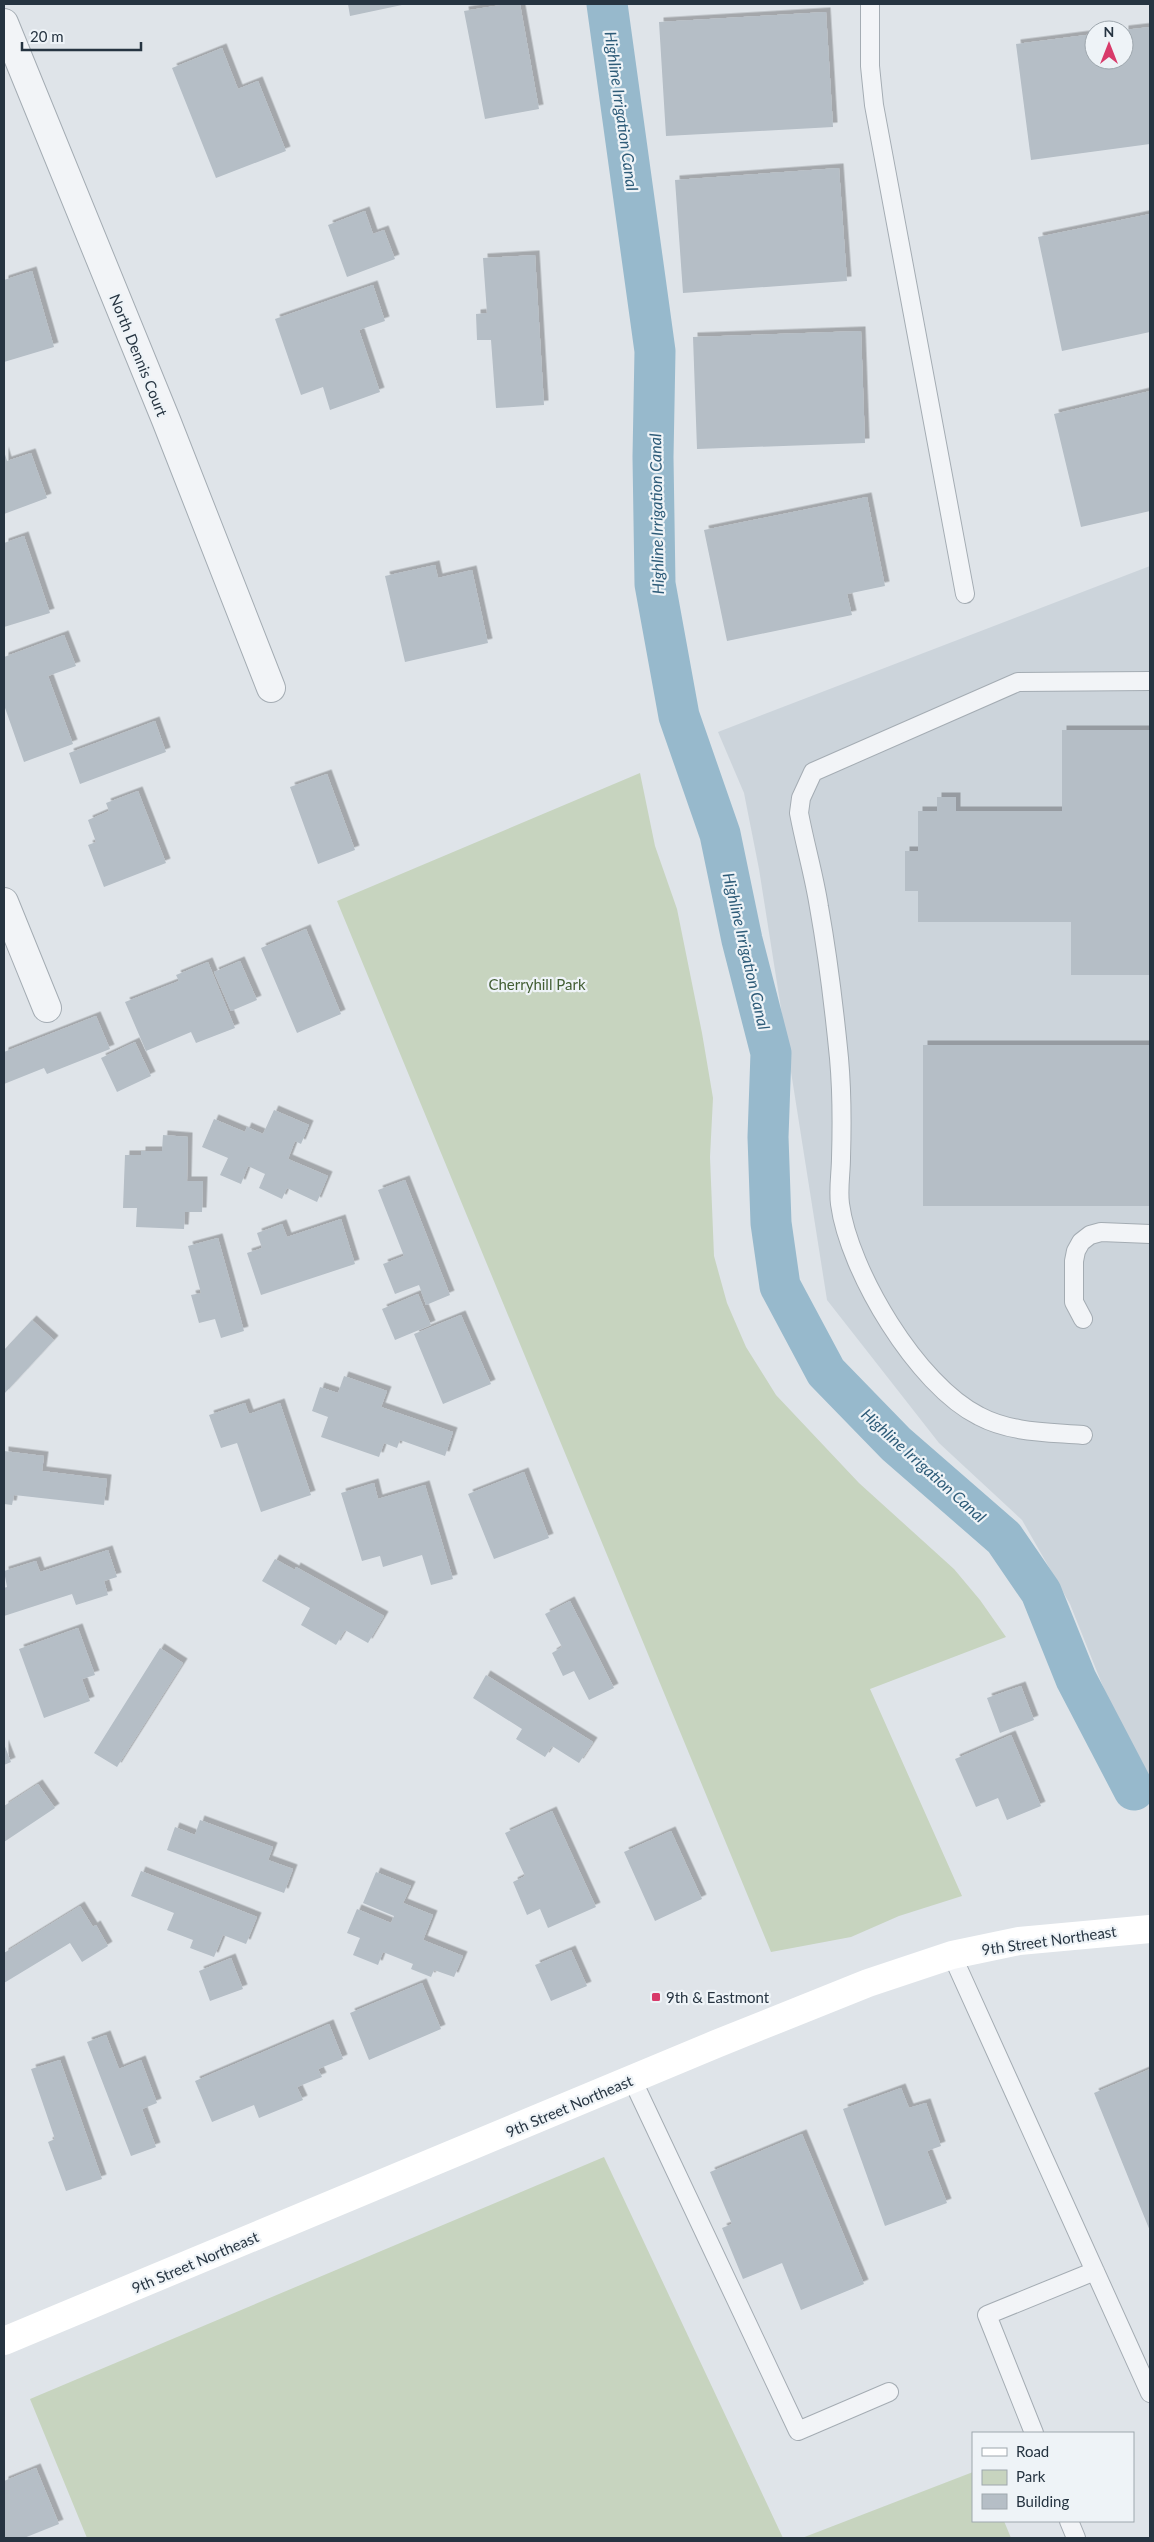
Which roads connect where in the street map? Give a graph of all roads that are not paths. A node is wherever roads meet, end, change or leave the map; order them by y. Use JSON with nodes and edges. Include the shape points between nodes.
{"nodes":[{"id":1,"x":870,"y":4,"type":"edge"},
{"id":2,"x":4,"y":23,"type":"edge"},
{"id":3,"x":965,"y":594,"type":"dead end"},
{"id":4,"x":1150,"y":681,"type":"edge"},
{"id":5,"x":270,"y":688,"type":"dead end"},
{"id":6,"x":4,"y":902,"type":"edge"},
{"id":7,"x":47,"y":1008,"type":"dead end"},
{"id":8,"x":1150,"y":1234,"type":"edge"},
{"id":9,"x":1083,"y":1319,"type":"dead end"},
{"id":10,"x":1083,"y":1435,"type":"dead end"},
{"id":11,"x":1150,"y":1929,"type":"edge"},
{"id":12,"x":952,"y":1955,"type":"junction"},
{"id":13,"x":632,"y":2079,"type":"junction"},
{"id":14,"x":1095,"y":2270,"type":"junction"},
{"id":15,"x":4,"y":2341,"type":"edge"},
{"id":16,"x":889,"y":2392,"type":"dead end"},
{"id":17,"x":1150,"y":2393,"type":"edge"},
{"id":18,"x":1034,"y":2432,"type":"edge"},
{"id":19,"x":1069,"y":2522,"type":"edge"},
{"id":20,"x":1076,"y":2538,"type":"edge"}],
"edges":[{"from":1,"to":3,"type":"lane","via":[[874,105]]},
{"from":2,"to":5,"type":"street","name":"North Dennis Court","via":[[166,420]]},
{"from":4,"to":10,"type":"lane","via":[[1018,682],[813,772],[803,791],[799,813],[832,983],[842,1133],[840,1204],[867,1283],[903,1342],[941,1389],[961,1405],[978,1416],[1015,1429]]},
{"from":6,"to":7,"type":"street"},
{"from":8,"to":9,"type":"lane","via":[[1101,1232],[1081,1242],[1074,1261],[1074,1302]]},
{"from":11,"to":12,"type":"main road","name":"9th Street Northeast","via":[[1019,1941]]},
{"from":12,"to":13,"type":"main road","name":"9th Street Northeast","via":[[868,1983]]},
{"from":12,"to":14,"type":"lane"},
{"from":13,"to":15,"type":"main road","name":"9th Street Northeast"},
{"from":13,"to":16,"type":"lane","via":[[798,2431]]},
{"from":14,"to":17,"type":"lane"},
{"from":14,"to":18,"type":"lane","via":[[987,2315]]},
{"from":19,"to":20,"type":"lane"}]}
